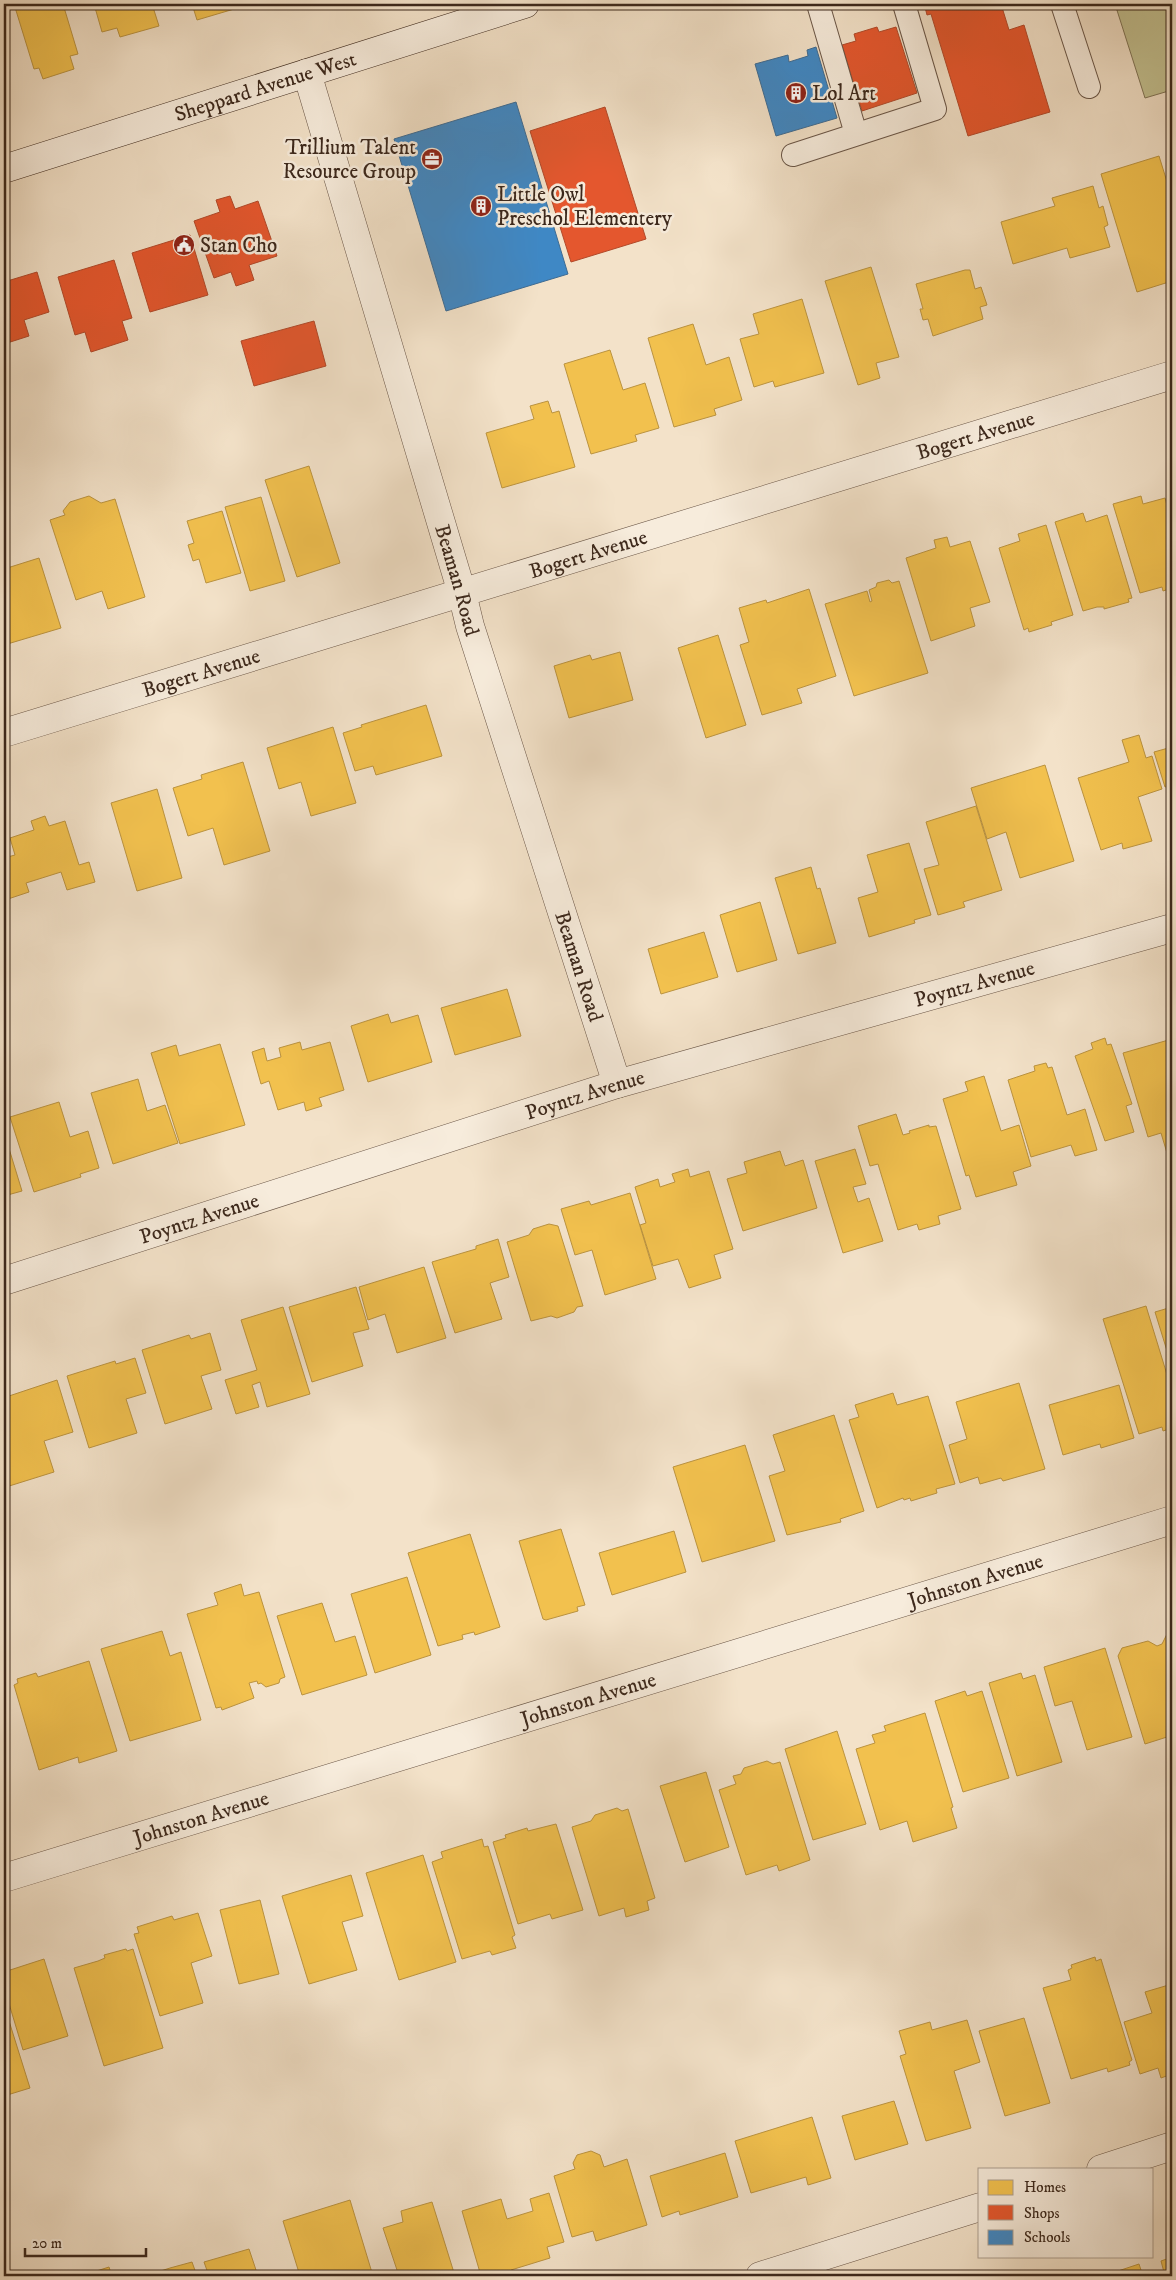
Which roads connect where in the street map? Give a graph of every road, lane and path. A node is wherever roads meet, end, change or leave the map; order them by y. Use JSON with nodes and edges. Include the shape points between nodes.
{"nodes":[{"id":1,"x":525,"y":4,"type":"edge"},
{"id":2,"x":818,"y":4,"type":"edge"},
{"id":3,"x":904,"y":4,"type":"edge"},
{"id":4,"x":1062,"y":4,"type":"edge"},
{"id":5,"x":307,"y":73,"type":"junction"},
{"id":6,"x":1089,"y":87,"type":"dead end"},
{"id":7,"x":856,"y":134,"type":"junction"},
{"id":8,"x":793,"y":155,"type":"dead end"},
{"id":9,"x":4,"y":169,"type":"edge"},
{"id":10,"x":1172,"y":375,"type":"edge"},
{"id":11,"x":462,"y":593,"type":"junction"},
{"id":12,"x":4,"y":733,"type":"edge"},
{"id":13,"x":1172,"y":928,"type":"edge"},
{"id":14,"x":617,"y":1084,"type":"junction"},
{"id":15,"x":4,"y":1281,"type":"edge"},
{"id":16,"x":1172,"y":1520,"type":"edge"},
{"id":17,"x":4,"y":1878,"type":"edge"},
{"id":18,"x":1172,"y":2146,"type":"edge"},
{"id":19,"x":1105,"y":2168,"type":"edge"},
{"id":20,"x":978,"y":2208,"type":"edge"},
{"id":21,"x":760,"y":2276,"type":"edge"}],
"edges":[{"from":1,"to":5,"type":"street","name":"Sheppard Avenue West"},
{"from":2,"to":7,"type":"lane"},
{"from":3,"to":7,"type":"lane","via":[[935,109]]},
{"from":4,"to":6,"type":"lane"},
{"from":5,"to":9,"type":"street","name":"Sheppard Avenue West"},
{"from":5,"to":11,"type":"street","name":"Beaman Road"},
{"from":7,"to":8,"type":"lane"},
{"from":10,"to":11,"type":"street","name":"Bogert Avenue"},
{"from":11,"to":12,"type":"street","name":"Bogert Avenue"},
{"from":11,"to":14,"type":"street","name":"Beaman Road"},
{"from":13,"to":14,"type":"street","name":"Poyntz Avenue"},
{"from":14,"to":15,"type":"street","name":"Poyntz Avenue"},
{"from":16,"to":17,"type":"street","name":"Johnston Avenue"},
{"from":18,"to":19,"type":"street"},
{"from":20,"to":21,"type":"street"}]}
